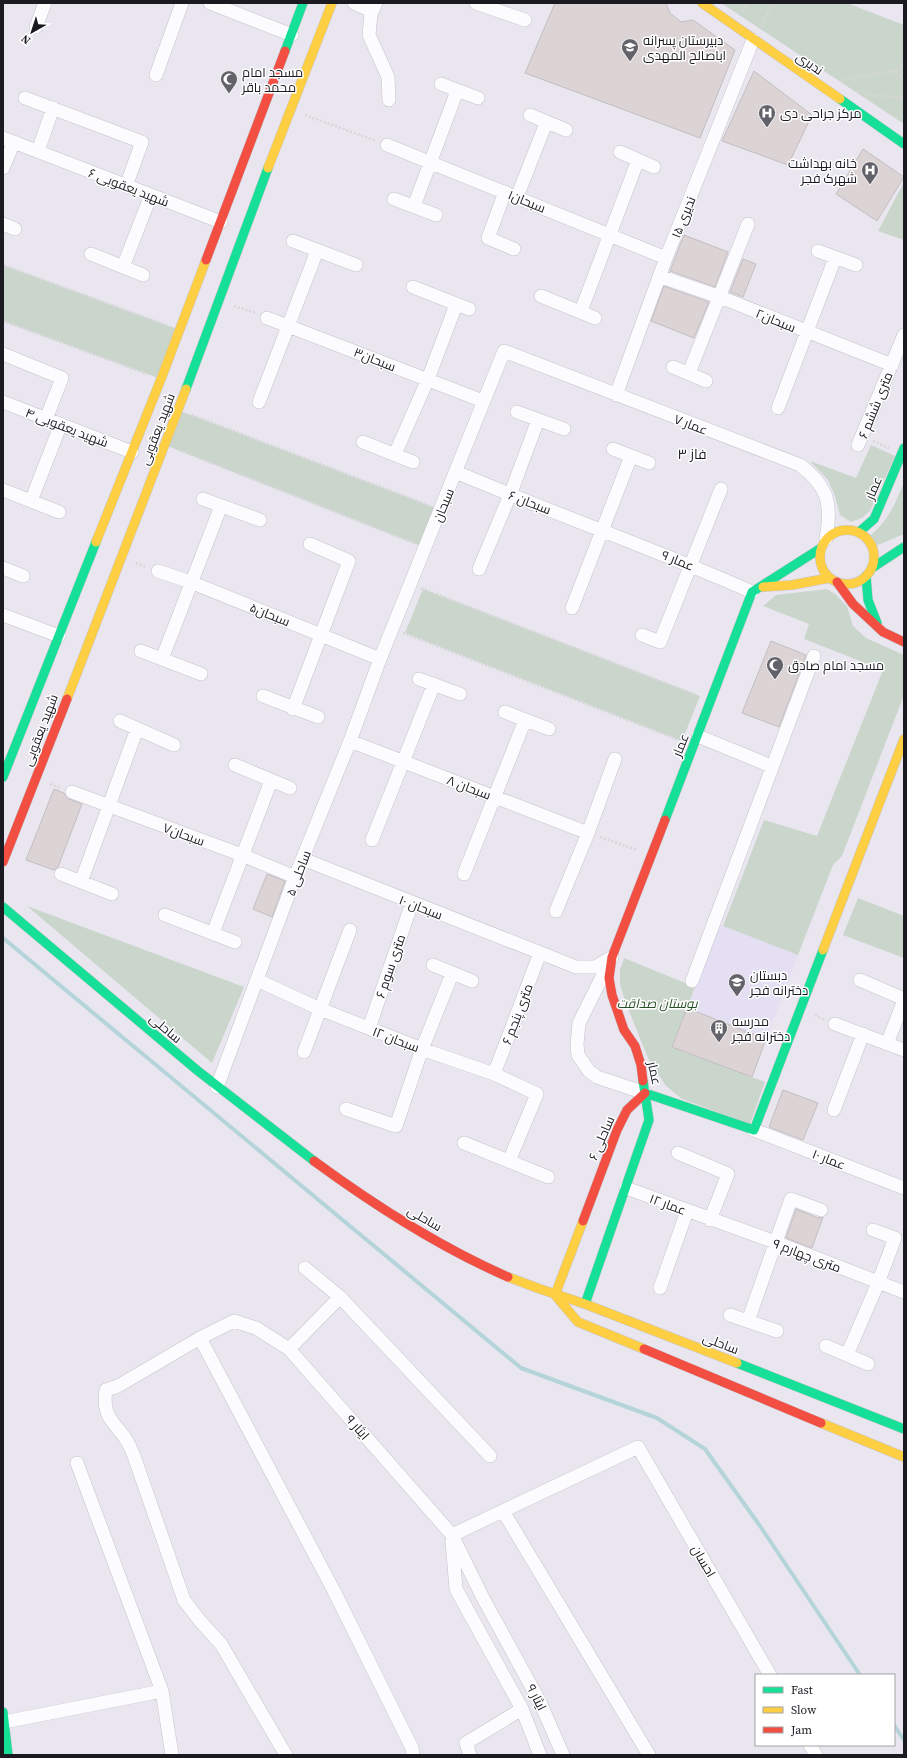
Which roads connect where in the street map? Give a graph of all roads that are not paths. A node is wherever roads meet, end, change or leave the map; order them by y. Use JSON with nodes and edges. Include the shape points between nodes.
{"nodes":[{"id":1,"x":45,"y":3,"type":"edge"},
{"id":2,"x":182,"y":3,"type":"edge"},
{"id":3,"x":210,"y":3,"type":"edge"},
{"id":4,"x":303,"y":3,"type":"edge"},
{"id":5,"x":332,"y":3,"type":"edge"},
{"id":6,"x":354,"y":3,"type":"edge"},
{"id":7,"x":476,"y":3,"type":"edge"},
{"id":8,"x":706,"y":4,"type":"edge"},
{"id":9,"x":374,"y":7,"type":"edge"},
{"id":10,"x":525,"y":20,"type":"dead end"},
{"id":11,"x":36,"y":27,"type":"dead end"},
{"id":12,"x":292,"y":35,"type":"junction"},
{"id":13,"x":753,"y":40,"type":"junction"},
{"id":14,"x":156,"y":75,"type":"dead end"},
{"id":15,"x":441,"y":84,"type":"dead end"},
{"id":16,"x":458,"y":91,"type":"junction"},
{"id":17,"x":25,"y":98,"type":"dead end"},
{"id":18,"x":478,"y":98,"type":"dead end"},
{"id":19,"x":389,"y":100,"type":"dead end"},
{"id":20,"x":54,"y":108,"type":"junction"},
{"id":21,"x":530,"y":116,"type":"dead end"},
{"id":22,"x":546,"y":123,"type":"junction"},
{"id":23,"x":566,"y":130,"type":"dead end"},
{"id":24,"x":8,"y":140,"type":"edge"},
{"id":25,"x":903,"y":144,"type":"edge"},
{"id":26,"x":388,"y":145,"type":"road end"},
{"id":27,"x":38,"y":151,"type":"junction"},
{"id":28,"x":620,"y":152,"type":"dead end"},
{"id":29,"x":638,"y":160,"type":"junction"},
{"id":30,"x":430,"y":162,"type":"junction"},
{"id":31,"x":654,"y":167,"type":"dead end"},
{"id":32,"x":3,"y":168,"type":"edge"},
{"id":33,"x":126,"y":186,"type":"junction"},
{"id":34,"x":505,"y":192,"type":"junction"},
{"id":35,"x":151,"y":195,"type":"junction"},
{"id":36,"x":517,"y":198,"type":"junction"},
{"id":37,"x":394,"y":199,"type":"dead end"},
{"id":38,"x":414,"y":206,"type":"junction"},
{"id":39,"x":436,"y":215,"type":"dead end"},
{"id":40,"x":221,"y":222,"type":"junction"},
{"id":41,"x":748,"y":224,"type":"dead end"},
{"id":42,"x":610,"y":235,"type":"junction"},
{"id":43,"x":293,"y":241,"type":"dead end"},
{"id":44,"x":514,"y":249,"type":"dead end"},
{"id":45,"x":317,"y":251,"type":"junction"},
{"id":46,"x":818,"y":251,"type":"dead end"},
{"id":47,"x":91,"y":254,"type":"dead end"},
{"id":48,"x":666,"y":258,"type":"junction"},
{"id":49,"x":835,"y":258,"type":"junction"},
{"id":50,"x":356,"y":265,"type":"dead end"},
{"id":51,"x":856,"y":265,"type":"dead end"},
{"id":52,"x":123,"y":266,"type":"junction"},
{"id":53,"x":143,"y":275,"type":"dead end"},
{"id":54,"x":659,"y":276,"type":"junction"},
{"id":55,"x":413,"y":287,"type":"dead end"},
{"id":56,"x":541,"y":296,"type":"dead end"},
{"id":57,"x":720,"y":297,"type":"junction"},
{"id":58,"x":456,"y":304,"type":"junction"},
{"id":59,"x":469,"y":309,"type":"dead end"},
{"id":60,"x":581,"y":312,"type":"junction"},
{"id":61,"x":267,"y":318,"type":"road end"},
{"id":62,"x":595,"y":318,"type":"dead end"},
{"id":63,"x":288,"y":325,"type":"junction"},
{"id":64,"x":808,"y":333,"type":"junction"},
{"id":65,"x":904,"y":335,"type":"edge"},
{"id":66,"x":504,"y":351,"type":"joint"},
{"id":67,"x":3,"y":354,"type":"edge"},
{"id":68,"x":892,"y":364,"type":"junction"},
{"id":69,"x":673,"y":367,"type":"dead end"},
{"id":70,"x":689,"y":373,"type":"junction"},
{"id":71,"x":428,"y":379,"type":"junction"},
{"id":72,"x":706,"y":381,"type":"dead end"},
{"id":73,"x":616,"y":394,"type":"junction"},
{"id":74,"x":483,"y":401,"type":"junction"},
{"id":75,"x":3,"y":402,"type":"edge"},
{"id":76,"x":260,"y":402,"type":"dead end"},
{"id":77,"x":778,"y":408,"type":"dead end"},
{"id":78,"x":517,"y":412,"type":"dead end"},
{"id":79,"x":46,"y":419,"type":"junction"},
{"id":80,"x":538,"y":420,"type":"junction"},
{"id":81,"x":61,"y":424,"type":"junction"},
{"id":82,"x":564,"y":429,"type":"dead end"},
{"id":83,"x":860,"y":441,"type":"road end"},
{"id":84,"x":363,"y":442,"type":"dead end"},
{"id":85,"x":613,"y":449,"type":"dead end"},
{"id":86,"x":903,"y":451,"type":"edge"},
{"id":87,"x":132,"y":452,"type":"junction"},
{"id":88,"x":395,"y":454,"type":"junction"},
{"id":89,"x":631,"y":456,"type":"junction"},
{"id":90,"x":413,"y":462,"type":"dead end"},
{"id":91,"x":649,"y":463,"type":"dead end"},
{"id":92,"x":456,"y":472,"type":"junction"},
{"id":93,"x":721,"y":489,"type":"dead end"},
{"id":94,"x":3,"y":490,"type":"edge"},
{"id":95,"x":510,"y":495,"type":"junction"},
{"id":96,"x":203,"y":499,"type":"dead end"},
{"id":97,"x":31,"y":501,"type":"junction"},
{"id":98,"x":221,"y":506,"type":"junction"},
{"id":99,"x":59,"y":512,"type":"dead end"},
{"id":100,"x":260,"y":520,"type":"dead end"},
{"id":101,"x":603,"y":530,"type":"junction"},
{"id":102,"x":859,"y":532,"type":"junction"},
{"id":103,"x":310,"y":544,"type":"dead end"},
{"id":104,"x":823,"y":544,"type":"junction"},
{"id":105,"x":904,"y":547,"type":"edge"},
{"id":106,"x":690,"y":565,"type":"junction"},
{"id":107,"x":872,"y":568,"type":"junction"},
{"id":108,"x":478,"y":569,"type":"dead end"},
{"id":109,"x":158,"y":571,"type":"road end"},
{"id":110,"x":5,"y":573,"type":"edge"},
{"id":111,"x":23,"y":576,"type":"dead end"},
{"id":112,"x":866,"y":576,"type":"junction"},
{"id":113,"x":833,"y":580,"type":"junction"},
{"id":114,"x":193,"y":583,"type":"junction"},
{"id":115,"x":757,"y":590,"type":"junction"},
{"id":116,"x":572,"y":608,"type":"dead end"},
{"id":117,"x":3,"y":615,"type":"edge"},
{"id":118,"x":883,"y":632,"type":"junction"},
{"id":119,"x":322,"y":635,"type":"junction"},
{"id":120,"x":642,"y":635,"type":"dead end"},
{"id":121,"x":59,"y":636,"type":"junction"},
{"id":122,"x":904,"y":642,"type":"edge"},
{"id":123,"x":141,"y":651,"type":"dead end"},
{"id":124,"x":814,"y":656,"type":"dead end"},
{"id":125,"x":380,"y":659,"type":"junction"},
{"id":126,"x":162,"y":660,"type":"junction"},
{"id":127,"x":201,"y":674,"type":"dead end"},
{"id":128,"x":418,"y":679,"type":"dead end"},
{"id":129,"x":434,"y":684,"type":"junction"},
{"id":130,"x":460,"y":694,"type":"dead end"},
{"id":131,"x":263,"y":696,"type":"dead end"},
{"id":132,"x":293,"y":709,"type":"junction"},
{"id":133,"x":505,"y":712,"type":"dead end"},
{"id":134,"x":318,"y":717,"type":"dead end"},
{"id":135,"x":525,"y":720,"type":"junction"},
{"id":136,"x":120,"y":721,"type":"dead end"},
{"id":137,"x":137,"y":729,"type":"junction"},
{"id":138,"x":549,"y":729,"type":"dead end"},
{"id":139,"x":904,"y":739,"type":"edge"},
{"id":140,"x":350,"y":741,"type":"junction"},
{"id":141,"x":695,"y":741,"type":"junction"},
{"id":142,"x":174,"y":745,"type":"dead end"},
{"id":143,"x":615,"y":759,"type":"dead end"},
{"id":144,"x":404,"y":762,"type":"junction"},
{"id":145,"x":235,"y":765,"type":"dead end"},
{"id":146,"x":771,"y":766,"type":"junction"},
{"id":147,"x":3,"y":777,"type":"edge"},
{"id":148,"x":271,"y":781,"type":"junction"},
{"id":149,"x":290,"y":788,"type":"dead end"},
{"id":150,"x":72,"y":792,"type":"road end"},
{"id":151,"x":494,"y":797,"type":"junction"},
{"id":152,"x":108,"y":806,"type":"junction"},
{"id":153,"x":588,"y":833,"type":"junction"},
{"id":154,"x":372,"y":840,"type":"dead end"},
{"id":155,"x":242,"y":855,"type":"junction"},
{"id":156,"x":303,"y":859,"type":"junction"},
{"id":157,"x":3,"y":862,"type":"edge"},
{"id":158,"x":61,"y":874,"type":"dead end"},
{"id":159,"x":464,"y":874,"type":"dead end"},
{"id":160,"x":296,"y":877,"type":"junction"},
{"id":161,"x":81,"y":882,"type":"junction"},
{"id":162,"x":112,"y":894,"type":"dead end"},
{"id":163,"x":412,"y":903,"type":"junction"},
{"id":164,"x":3,"y":907,"type":"edge"},
{"id":165,"x":556,"y":911,"type":"dead end"},
{"id":166,"x":164,"y":915,"type":"dead end"},
{"id":167,"x":350,"y":930,"type":"dead end"},
{"id":168,"x":213,"y":933,"type":"junction"},
{"id":169,"x":235,"y":942,"type":"dead end"},
{"id":170,"x":540,"y":953,"type":"junction"},
{"id":171,"x":612,"y":957,"type":"junction"},
{"id":172,"x":433,"y":966,"type":"dead end"},
{"id":173,"x":452,"y":974,"type":"junction"},
{"id":174,"x":257,"y":980,"type":"junction"},
{"id":175,"x":860,"y":980,"type":"dead end"},
{"id":176,"x":472,"y":981,"type":"dead end"},
{"id":177,"x":692,"y":981,"type":"dead end"},
{"id":178,"x":904,"y":999,"type":"edge"},
{"id":179,"x":320,"y":1009,"type":"junction"},
{"id":180,"x":835,"y":1024,"type":"road end"},
{"id":181,"x":369,"y":1028,"type":"junction"},
{"id":182,"x":863,"y":1034,"type":"junction"},
{"id":183,"x":887,"y":1044,"type":"junction"},
{"id":184,"x":422,"y":1049,"type":"junction"},
{"id":185,"x":904,"y":1050,"type":"edge"},
{"id":186,"x":304,"y":1052,"type":"dead end"},
{"id":187,"x":494,"y":1074,"type":"junction"},
{"id":188,"x":217,"y":1087,"type":"junction"},
{"id":189,"x":645,"y":1093,"type":"junction"},
{"id":190,"x":346,"y":1109,"type":"dead end"},
{"id":191,"x":834,"y":1110,"type":"dead end"},
{"id":192,"x":754,"y":1130,"type":"junction"},
{"id":193,"x":464,"y":1143,"type":"dead end"},
{"id":194,"x":678,"y":1153,"type":"dead end"},
{"id":195,"x":509,"y":1161,"type":"junction"},
{"id":196,"x":548,"y":1177,"type":"dead end"},
{"id":197,"x":626,"y":1188,"type":"junction"},
{"id":198,"x":904,"y":1188,"type":"edge"},
{"id":199,"x":821,"y":1210,"type":"dead end"},
{"id":200,"x":687,"y":1211,"type":"junction"},
{"id":201,"x":710,"y":1220,"type":"junction"},
{"id":202,"x":874,"y":1230,"type":"dead end"},
{"id":203,"x":775,"y":1242,"type":"junction"},
{"id":204,"x":305,"y":1268,"type":"dead end"},
{"id":205,"x":878,"y":1283,"type":"junction"},
{"id":206,"x":660,"y":1288,"type":"dead end"},
{"id":207,"x":904,"y":1292,"type":"edge"},
{"id":208,"x":555,"y":1295,"type":"junction"},
{"id":209,"x":340,"y":1297,"type":"junction"},
{"id":210,"x":585,"y":1304,"type":"junction"},
{"id":211,"x":730,"y":1315,"type":"dead end"},
{"id":212,"x":748,"y":1321,"type":"junction"},
{"id":213,"x":777,"y":1331,"type":"dead end"},
{"id":214,"x":200,"y":1338,"type":"junction"},
{"id":215,"x":826,"y":1346,"type":"dead end"},
{"id":216,"x":289,"y":1349,"type":"junction"},
{"id":217,"x":847,"y":1354,"type":"junction"},
{"id":218,"x":868,"y":1364,"type":"dead end"},
{"id":219,"x":904,"y":1429,"type":"edge"},
{"id":220,"x":490,"y":1456,"type":"dead end"},
{"id":221,"x":904,"y":1457,"type":"edge"},
{"id":222,"x":77,"y":1463,"type":"dead end"},
{"id":223,"x":503,"y":1511,"type":"junction"},
{"id":224,"x":452,"y":1535,"type":"junction"},
{"id":225,"x":769,"y":1674,"type":"edge"},
{"id":226,"x":162,"y":1691,"type":"junction"},
{"id":227,"x":522,"y":1709,"type":"junction"},
{"id":228,"x":4,"y":1717,"type":"edge"},
{"id":229,"x":468,"y":1749,"type":"edge"},
{"id":230,"x":8,"y":1755,"type":"edge"},
{"id":231,"x":172,"y":1755,"type":"edge"},
{"id":232,"x":286,"y":1755,"type":"edge"},
{"id":233,"x":414,"y":1755,"type":"edge"},
{"id":234,"x":540,"y":1755,"type":"edge"},
{"id":235,"x":563,"y":1755,"type":"edge"},
{"id":236,"x":649,"y":1755,"type":"edge"}],
"edges":[{"from":1,"to":11,"type":"street"},
{"from":2,"to":14,"type":"street"},
{"from":3,"to":12,"type":"street"},
{"from":4,"to":12,"type":"street","name":"شهید یعقوبی"},
{"from":5,"to":157,"type":"street","name":"شهید یعقوبی","via":[[165,445]]},
{"from":6,"to":9,"type":"street"},
{"from":7,"to":10,"type":"street"},
{"from":8,"to":13,"type":"street","name":"ندیری"},
{"from":9,"to":19,"type":"street","via":[[369,35],[388,77]]},
{"from":12,"to":40,"type":"street","name":"شهید یعقوبی"},
{"from":13,"to":25,"type":"street","name":"ندیری"},
{"from":13,"to":48,"type":"street","name":"ندیری ۱۵"},
{"from":15,"to":16,"type":"street"},
{"from":16,"to":18,"type":"street"},
{"from":16,"to":30,"type":"street"},
{"from":17,"to":20,"type":"street"},
{"from":20,"to":27,"type":"street"},
{"from":20,"to":33,"type":"street","via":[[142,142]]},
{"from":21,"to":22,"type":"street"},
{"from":22,"to":23,"type":"street"},
{"from":22,"to":36,"type":"street"},
{"from":24,"to":27,"type":"street","name":"شهید یعقوبی ۶"},
{"from":24,"to":32,"type":"street"},
{"from":26,"to":30,"type":"street","name":"سبحان۱"},
{"from":27,"to":33,"type":"street","name":"شهید یعقوبی ۶"},
{"from":28,"to":29,"type":"street"},
{"from":29,"to":31,"type":"street"},
{"from":29,"to":42,"type":"street"},
{"from":30,"to":34,"type":"street","name":"سبحان۱"},
{"from":30,"to":38,"type":"street"},
{"from":33,"to":35,"type":"street","name":"شهید یعقوبی ۶"},
{"from":34,"to":36,"type":"street","name":"سبحان۱"},
{"from":34,"to":44,"type":"street","via":[[488,238]]},
{"from":35,"to":40,"type":"street","name":"شهید یعقوبی ۶"},
{"from":35,"to":52,"type":"street"},
{"from":36,"to":42,"type":"street","name":"سبحان۱"},
{"from":37,"to":38,"type":"street"},
{"from":38,"to":39,"type":"street"},
{"from":40,"to":87,"type":"street","name":"شهید یعقوبی"},
{"from":41,"to":57,"type":"street"},
{"from":42,"to":48,"type":"street","name":"سبحان۱"},
{"from":42,"to":60,"type":"street"},
{"from":43,"to":45,"type":"street"},
{"from":45,"to":50,"type":"street"},
{"from":45,"to":63,"type":"street"},
{"from":46,"to":49,"type":"street"},
{"from":47,"to":52,"type":"street"},
{"from":48,"to":54,"type":"street","name":"ندیری ۱۵"},
{"from":49,"to":51,"type":"street"},
{"from":49,"to":64,"type":"street"},
{"from":52,"to":53,"type":"street"},
{"from":54,"to":57,"type":"street","name":"سبحان۲"},
{"from":54,"to":73,"type":"street","name":"ندیری ۱۵"},
{"from":55,"to":58,"type":"street"},
{"from":56,"to":60,"type":"street"},
{"from":57,"to":64,"type":"street","name":"سبحان۲"},
{"from":57,"to":70,"type":"street"},
{"from":58,"to":59,"type":"street"},
{"from":58,"to":71,"type":"street"},
{"from":60,"to":62,"type":"street"},
{"from":61,"to":63,"type":"street","name":"سبحان۳"},
{"from":63,"to":71,"type":"street","name":"سبحان۳"},
{"from":63,"to":76,"type":"street"},
{"from":64,"to":68,"type":"street","name":"سبحان۲"},
{"from":64,"to":77,"type":"street"},
{"from":65,"to":68,"type":"street"},
{"from":66,"to":73,"type":"street","name":"عمار ۷"},
{"from":66,"to":74,"type":"street","name":"سبحان"},
{"from":67,"to":79,"type":"street","via":[[62,378]]},
{"from":68,"to":83,"type":"street","name":"۶ متری ششم"},
{"from":69,"to":70,"type":"street"},
{"from":70,"to":72,"type":"street"},
{"from":71,"to":74,"type":"street","name":"سبحان۳"},
{"from":71,"to":88,"type":"street"},
{"from":73,"to":104,"type":"street","name":"عمار ۷","via":[[800,465],[814,476],[823,490],[830,516]]},
{"from":74,"to":92,"type":"street","name":"سبحان"},
{"from":75,"to":79,"type":"street","name":"شهید یعقوبی ۴"},
{"from":78,"to":80,"type":"street"},
{"from":79,"to":81,"type":"street","name":"شهید یعقوبی ۴"},
{"from":80,"to":82,"type":"street"},
{"from":80,"to":95,"type":"street"},
{"from":81,"to":87,"type":"street","name":"شهید یعقوبی ۴"},
{"from":81,"to":97,"type":"street"},
{"from":84,"to":88,"type":"street"},
{"from":85,"to":89,"type":"street"},
{"from":86,"to":102,"type":"street","name":"عمار","via":[[874,519]]},
{"from":87,"to":121,"type":"street","name":"شهید یعقوبی"},
{"from":88,"to":90,"type":"street"},
{"from":89,"to":91,"type":"street"},
{"from":89,"to":101,"type":"street"},
{"from":92,"to":95,"type":"street","name":"سبحان ۶"},
{"from":92,"to":125,"type":"street","name":"سبحان"},
{"from":93,"to":106,"type":"street"},
{"from":94,"to":97,"type":"street"},
{"from":95,"to":101,"type":"street","name":"سبحان ۶"},
{"from":95,"to":108,"type":"street"},
{"from":96,"to":98,"type":"street"},
{"from":97,"to":99,"type":"street"},
{"from":98,"to":100,"type":"street"},
{"from":98,"to":114,"type":"street"},
{"from":101,"to":106,"type":"street","name":"عمار ۹"},
{"from":101,"to":116,"type":"street"},
{"from":102,"to":104,"type":"street","via":[[841,530],[832,534]]},
{"from":102,"to":107,"type":"street","via":[[866,537],[874,552]]},
{"from":103,"to":119,"type":"street","via":[[349,561]]},
{"from":104,"to":113,"type":"street","via":[[820,562],[825,574]]},
{"from":104,"to":115,"type":"street"},
{"from":105,"to":107,"type":"street"},
{"from":106,"to":115,"type":"street","name":"عمار ۹"},
{"from":106,"to":120,"type":"street","via":[[660,642]]},
{"from":107,"to":112,"type":"street"},
{"from":109,"to":114,"type":"street","name":"سبحان۵"},
{"from":110,"to":111,"type":"street"},
{"from":112,"to":113,"type":"street","via":[[852,584]]},
{"from":112,"to":118,"type":"street","via":[[868,600],[873,616]]},
{"from":113,"to":115,"type":"street"},
{"from":113,"to":118,"type":"street","via":[[853,604]]},
{"from":114,"to":119,"type":"street","name":"سبحان۵"},
{"from":114,"to":126,"type":"street"},
{"from":115,"to":141,"type":"street","name":"عمار"},
{"from":117,"to":121,"type":"street"},
{"from":118,"to":122,"type":"street"},
{"from":119,"to":125,"type":"street","name":"سبحان۵"},
{"from":119,"to":132,"type":"street"},
{"from":121,"to":147,"type":"street","name":"شهید یعقوبی"},
{"from":123,"to":126,"type":"street"},
{"from":124,"to":146,"type":"street"},
{"from":125,"to":140,"type":"street","name":"ساحلی ۵"},
{"from":126,"to":127,"type":"street"},
{"from":128,"to":129,"type":"street"},
{"from":129,"to":130,"type":"street"},
{"from":129,"to":144,"type":"street"},
{"from":131,"to":132,"type":"street"},
{"from":132,"to":134,"type":"street"},
{"from":133,"to":135,"type":"street"},
{"from":135,"to":138,"type":"street"},
{"from":135,"to":151,"type":"street"},
{"from":136,"to":137,"type":"street"},
{"from":137,"to":142,"type":"street"},
{"from":137,"to":152,"type":"street"},
{"from":139,"to":192,"type":"street"},
{"from":140,"to":144,"type":"street","name":"سبحان ۸"},
{"from":140,"to":156,"type":"street","name":"ساحلی ۵"},
{"from":141,"to":146,"type":"street"},
{"from":141,"to":171,"type":"street","name":"عمار"},
{"from":143,"to":153,"type":"street"},
{"from":144,"to":151,"type":"street","name":"سبحان ۸"},
{"from":144,"to":154,"type":"street"},
{"from":145,"to":148,"type":"street"},
{"from":146,"to":177,"type":"street"},
{"from":148,"to":149,"type":"street"},
{"from":148,"to":155,"type":"street"},
{"from":150,"to":152,"type":"street","name":"سبحان۷"},
{"from":151,"to":153,"type":"street","name":"سبحان ۸"},
{"from":151,"to":159,"type":"street"},
{"from":152,"to":155,"type":"street","name":"سبحان۷"},
{"from":152,"to":161,"type":"street"},
{"from":153,"to":165,"type":"street"},
{"from":155,"to":160,"type":"street","name":"سبحان۷"},
{"from":155,"to":168,"type":"street"},
{"from":156,"to":160,"type":"street","name":"ساحلی ۵"},
{"from":156,"to":163,"type":"street","name":"سبحان ۱۰"},
{"from":158,"to":161,"type":"street"},
{"from":160,"to":174,"type":"street","name":"ساحلی ۵"},
{"from":161,"to":162,"type":"street"},
{"from":163,"to":170,"type":"street","name":"سبحان ۱۰"},
{"from":163,"to":181,"type":"street","name":"۶ متری سوم"},
{"from":164,"to":188,"type":"street","name":"ساحلی"},
{"from":166,"to":168,"type":"street"},
{"from":167,"to":179,"type":"street"},
{"from":168,"to":169,"type":"street"},
{"from":170,"to":171,"type":"street","name":"سبحان ۱۰","via":[[576,967],[595,967]]},
{"from":170,"to":187,"type":"street","name":"۶ متری پنجم"},
{"from":171,"to":189,"type":"street","name":"عمار","via":[[609,978],[612,995],[624,1030],[635,1046]]},
{"from":171,"to":189,"type":"street","via":[[579,1024],[578,1055],[589,1072],[597,1077]]},
{"from":172,"to":173,"type":"street"},
{"from":173,"to":176,"type":"street"},
{"from":173,"to":184,"type":"street"},
{"from":174,"to":179,"type":"street","name":"سبحان ۱۲"},
{"from":174,"to":188,"type":"street","name":"ساحلی ۵"},
{"from":175,"to":178,"type":"street"},
{"from":178,"to":183,"type":"street"},
{"from":179,"to":181,"type":"street","name":"سبحان ۱۲"},
{"from":179,"to":186,"type":"street"},
{"from":180,"to":182,"type":"street"},
{"from":181,"to":184,"type":"street","name":"سبحان ۱۲"},
{"from":182,"to":183,"type":"street"},
{"from":182,"to":191,"type":"street"},
{"from":183,"to":185,"type":"street"},
{"from":184,"to":187,"type":"street","name":"سبحان ۱۲"},
{"from":184,"to":190,"type":"street","via":[[396,1126]]},
{"from":187,"to":195,"type":"street","name":"سبحان ۱۲","via":[[537,1094]]},
{"from":188,"to":208,"type":"street","name":"ساحلی","via":[[311,1160],[415,1229],[496,1272]]},
{"from":189,"to":192,"type":"street","name":"عمار"},
{"from":189,"to":197,"type":"street","via":[[649,1120]]},
{"from":189,"to":208,"type":"street","name":"ساحلی ۶","via":[[628,1110],[617,1130]]},
{"from":192,"to":198,"type":"street","name":"عمار ۱۰"},
{"from":193,"to":195,"type":"street"},
{"from":194,"to":201,"type":"street","via":[[728,1174]]},
{"from":195,"to":196,"type":"street"},
{"from":197,"to":200,"type":"street","name":"عمار ۱۲"},
{"from":197,"to":210,"type":"street"},
{"from":199,"to":203,"type":"street","via":[[791,1199]]},
{"from":200,"to":201,"type":"street","name":"عمار ۱۲"},
{"from":200,"to":206,"type":"street"},
{"from":201,"to":203,"type":"street","name":"۹ متری چهارم"},
{"from":202,"to":205,"type":"street","via":[[895,1238]]},
{"from":203,"to":205,"type":"street","name":"۹ متری چهارم"},
{"from":203,"to":212,"type":"street"},
{"from":204,"to":209,"type":"street"},
{"from":205,"to":207,"type":"street","name":"۹ متری چهارم"},
{"from":205,"to":217,"type":"street"},
{"from":208,"to":210,"type":"street","name":"ساحلی"},
{"from":208,"to":221,"type":"street","via":[[578,1322]]},
{"from":209,"to":216,"type":"street"},
{"from":209,"to":220,"type":"street"},
{"from":210,"to":219,"type":"street","name":"ساحلی"},
{"from":211,"to":212,"type":"street"},
{"from":212,"to":213,"type":"street"},
{"from":214,"to":216,"type":"street","name":"ایثار ۹","via":[[234,1321],[256,1328]]},
{"from":214,"to":232,"type":"street","name":"ایثار ۹","via":[[118,1386],[106,1390],[104,1402],[111,1422],[126,1439],[134,1456],[184,1600],[221,1644]]},
{"from":214,"to":233,"type":"street","via":[[334,1591]]},
{"from":215,"to":217,"type":"street"},
{"from":216,"to":224,"type":"street","name":"ایثار ۹"},
{"from":217,"to":218,"type":"street"},
{"from":222,"to":226,"type":"street"},
{"from":223,"to":224,"type":"street"},
{"from":223,"to":225,"type":"street","name":"احسان","via":[[638,1447]]},
{"from":223,"to":236,"type":"street"},
{"from":224,"to":227,"type":"street","name":"ایثار ۹","via":[[456,1589]]},
{"from":224,"to":235,"type":"street","name":"ایثار ۹","via":[[540,1702]]},
{"from":226,"to":228,"type":"street"},
{"from":226,"to":231,"type":"street"},
{"from":227,"to":229,"type":"street"},
{"from":227,"to":234,"type":"street","name":"ایثار ۹"},
{"from":228,"to":230,"type":"street"}]}
